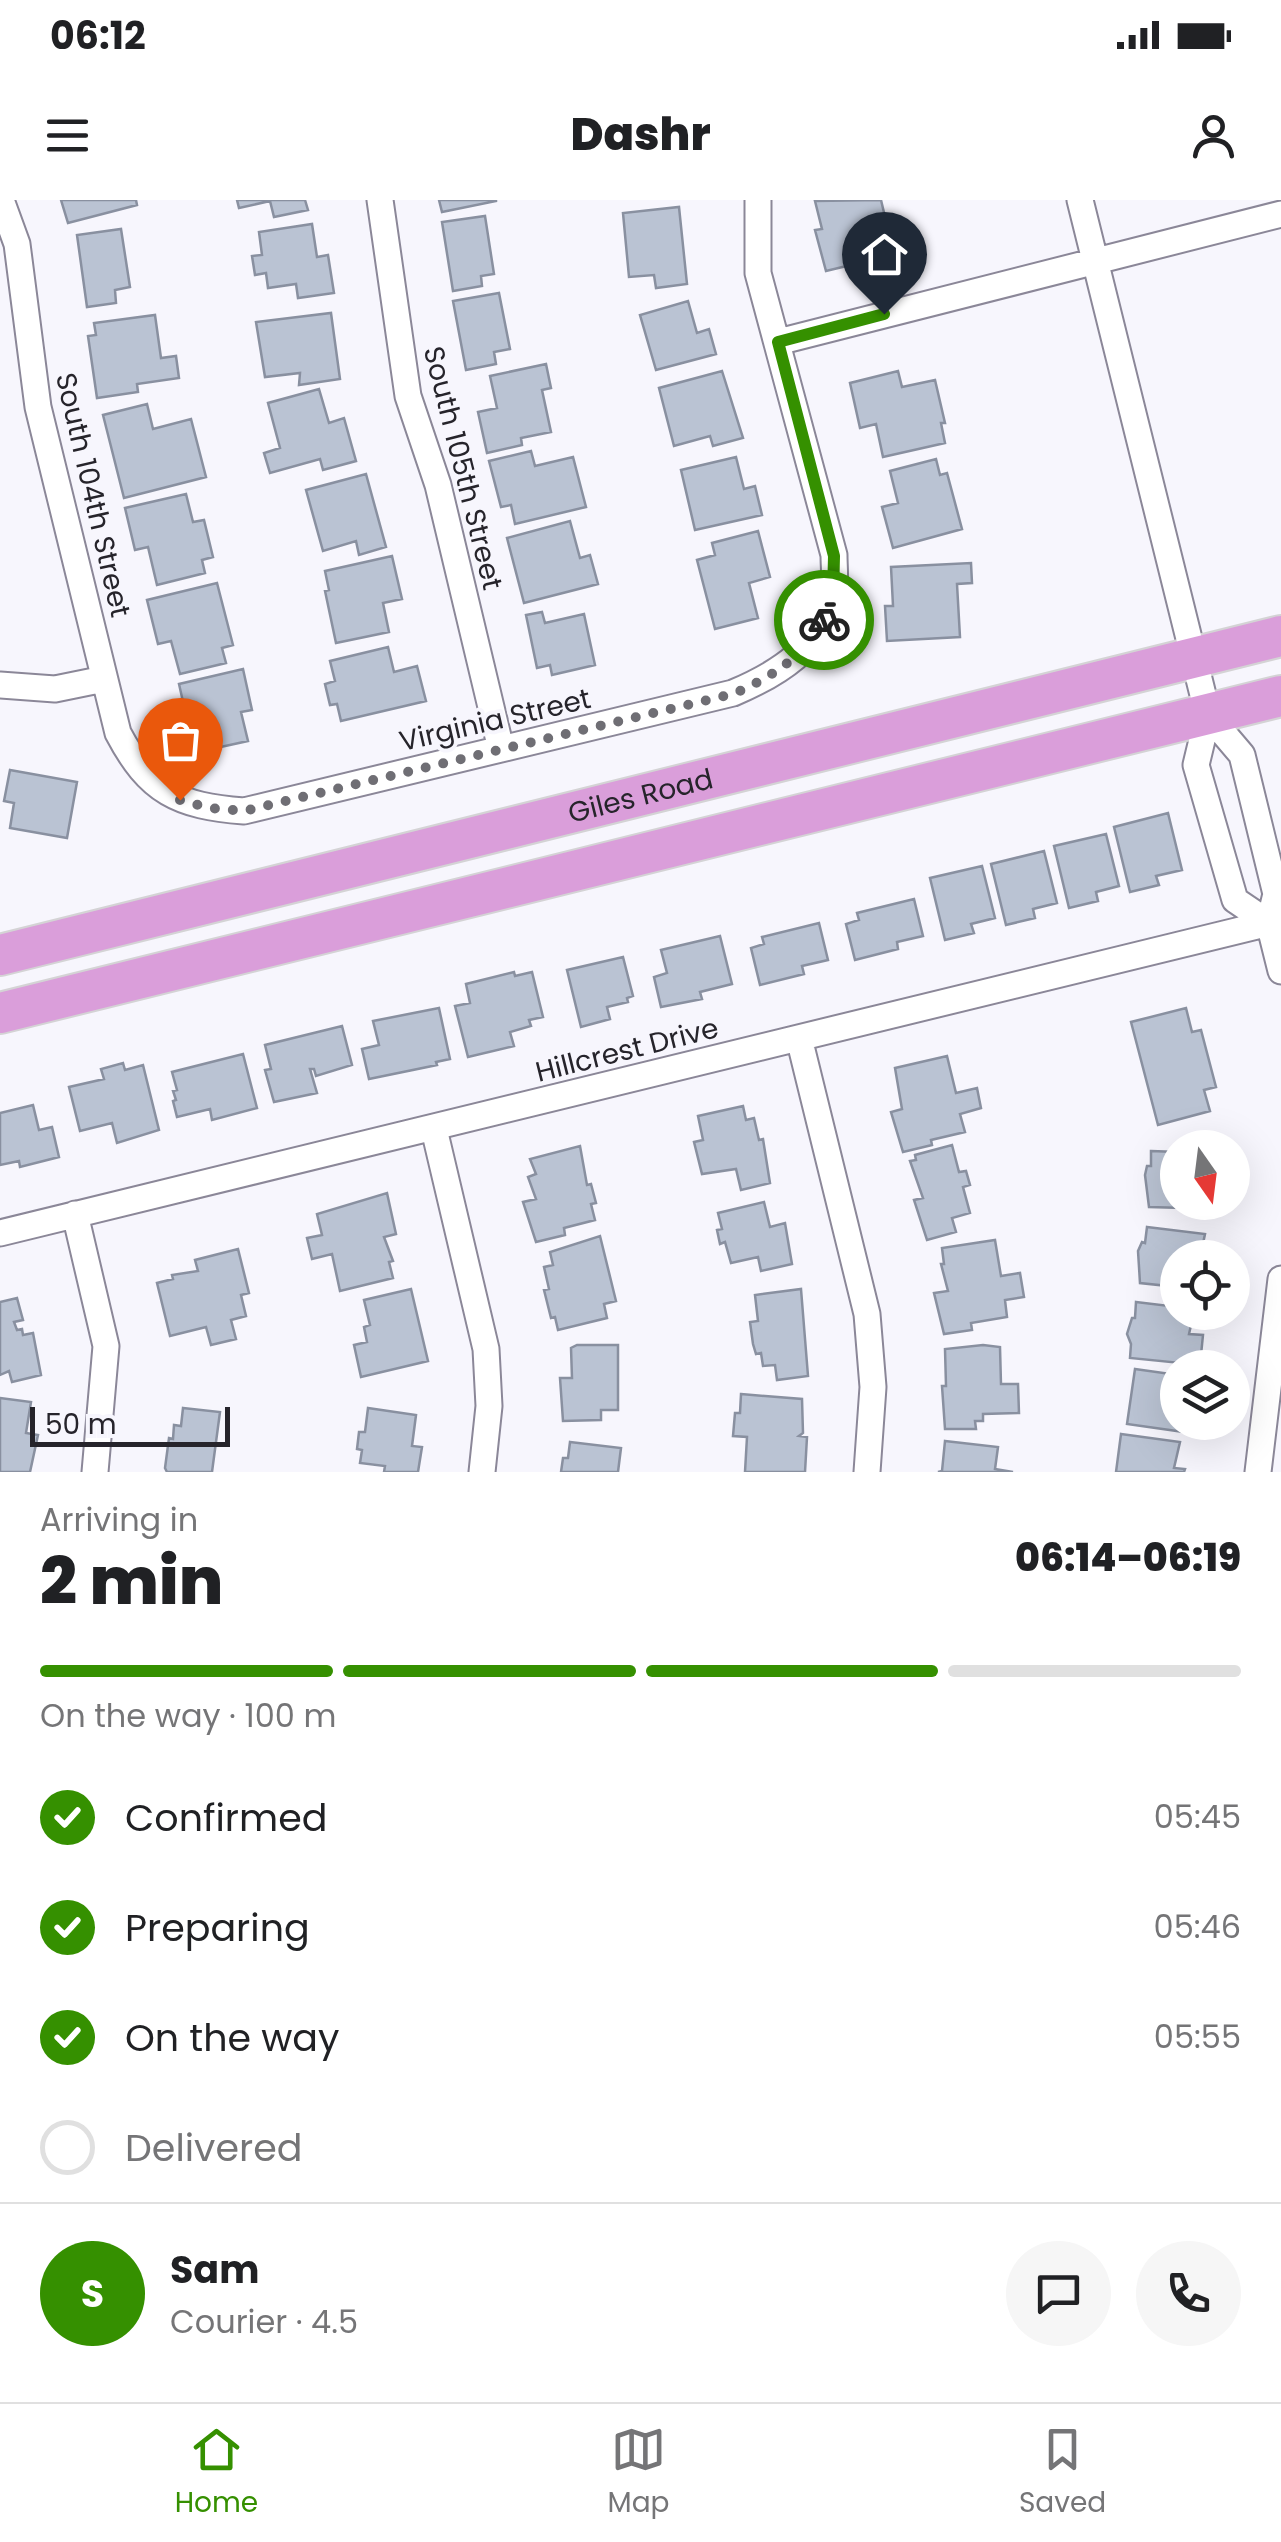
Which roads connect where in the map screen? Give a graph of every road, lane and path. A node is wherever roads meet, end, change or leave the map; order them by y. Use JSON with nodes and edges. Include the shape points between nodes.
{"nodes":[{"id":1,"x":0,"y":200,"type":"edge"},
{"id":2,"x":380,"y":200,"type":"edge"},
{"id":3,"x":758,"y":200,"type":"edge"},
{"id":4,"x":1080,"y":200,"type":"edge"},
{"id":5,"x":1281,"y":214,"type":"edge"},
{"id":6,"x":1095,"y":261,"type":"junction"},
{"id":7,"x":778,"y":342,"type":"junction"},
{"id":8,"x":1281,"y":636,"type":"edge"},
{"id":9,"x":1194,"y":658,"type":"junction"},
{"id":10,"x":104,"y":679,"type":"junction"},
{"id":11,"x":0,"y":686,"type":"edge"},
{"id":12,"x":1281,"y":696,"type":"edge"},
{"id":13,"x":1208,"y":715,"type":"junction"},
{"id":14,"x":501,"y":749,"type":"junction"},
{"id":15,"x":159,"y":790,"type":"joint"},
{"id":16,"x":1269,"y":924,"type":"junction"},
{"id":17,"x":0,"y":955,"type":"edge"},
{"id":18,"x":1281,"y":971,"type":"edge"},
{"id":19,"x":0,"y":1013,"type":"edge"},
{"id":20,"x":800,"y":1038,"type":"junction"},
{"id":21,"x":434,"y":1128,"type":"junction"},
{"id":22,"x":75,"y":1214,"type":"junction"},
{"id":23,"x":0,"y":1233,"type":"edge"},
{"id":24,"x":1281,"y":1279,"type":"edge"},
{"id":25,"x":95,"y":1472,"type":"edge"},
{"id":26,"x":482,"y":1472,"type":"edge"},
{"id":27,"x":867,"y":1472,"type":"edge"},
{"id":28,"x":1258,"y":1472,"type":"edge"}],
"edges":[{"from":1,"to":10,"type":"street","name":"South 104th Street","via":[[18,244],[38,406]]},
{"from":2,"to":14,"type":"street","name":"South 105th Street","via":[[408,396],[438,485]]},
{"from":3,"to":7,"type":"street","via":[[758,272]]},
{"from":4,"to":6,"type":"street"},
{"from":5,"to":6,"type":"street"},
{"from":6,"to":7,"type":"street"},
{"from":6,"to":9,"type":"street"},
{"from":7,"to":14,"type":"street","name":"Virginia Street","via":[[834,556],[833,596],[823,623],[784,668],[733,694]]},
{"from":8,"to":9,"type":"main road","name":"Giles Road"},
{"from":9,"to":13,"type":"street"},
{"from":9,"to":17,"type":"main road","name":"Giles Road"},
{"from":10,"to":11,"type":"street","via":[[55,689]]},
{"from":10,"to":15,"type":"street","name":"South 104th Street","via":[[118,733]]},
{"from":12,"to":13,"type":"main road","name":"Giles Road"},
{"from":13,"to":16,"type":"street","via":[[1242,755],[1276,894]]},
{"from":13,"to":16,"type":"street","via":[[1196,765],[1235,900]]},
{"from":13,"to":19,"type":"main road","name":"Giles Road"},
{"from":14,"to":15,"type":"street","name":"Virginia Street","via":[[244,811],[209,808]]},
{"from":16,"to":18,"type":"street"},
{"from":16,"to":20,"type":"street","name":"Hillcrest Drive"},
{"from":20,"to":21,"type":"street","name":"Hillcrest Drive"},
{"from":20,"to":27,"type":"street","via":[[867,1314],[873,1387]]},
{"from":21,"to":22,"type":"street","name":"Hillcrest Drive"},
{"from":21,"to":26,"type":"street","via":[[486,1349]]},
{"from":22,"to":23,"type":"street","name":"Hillcrest Drive"},
{"from":22,"to":25,"type":"street","via":[[106,1346]]},
{"from":24,"to":28,"type":"street"}]}
